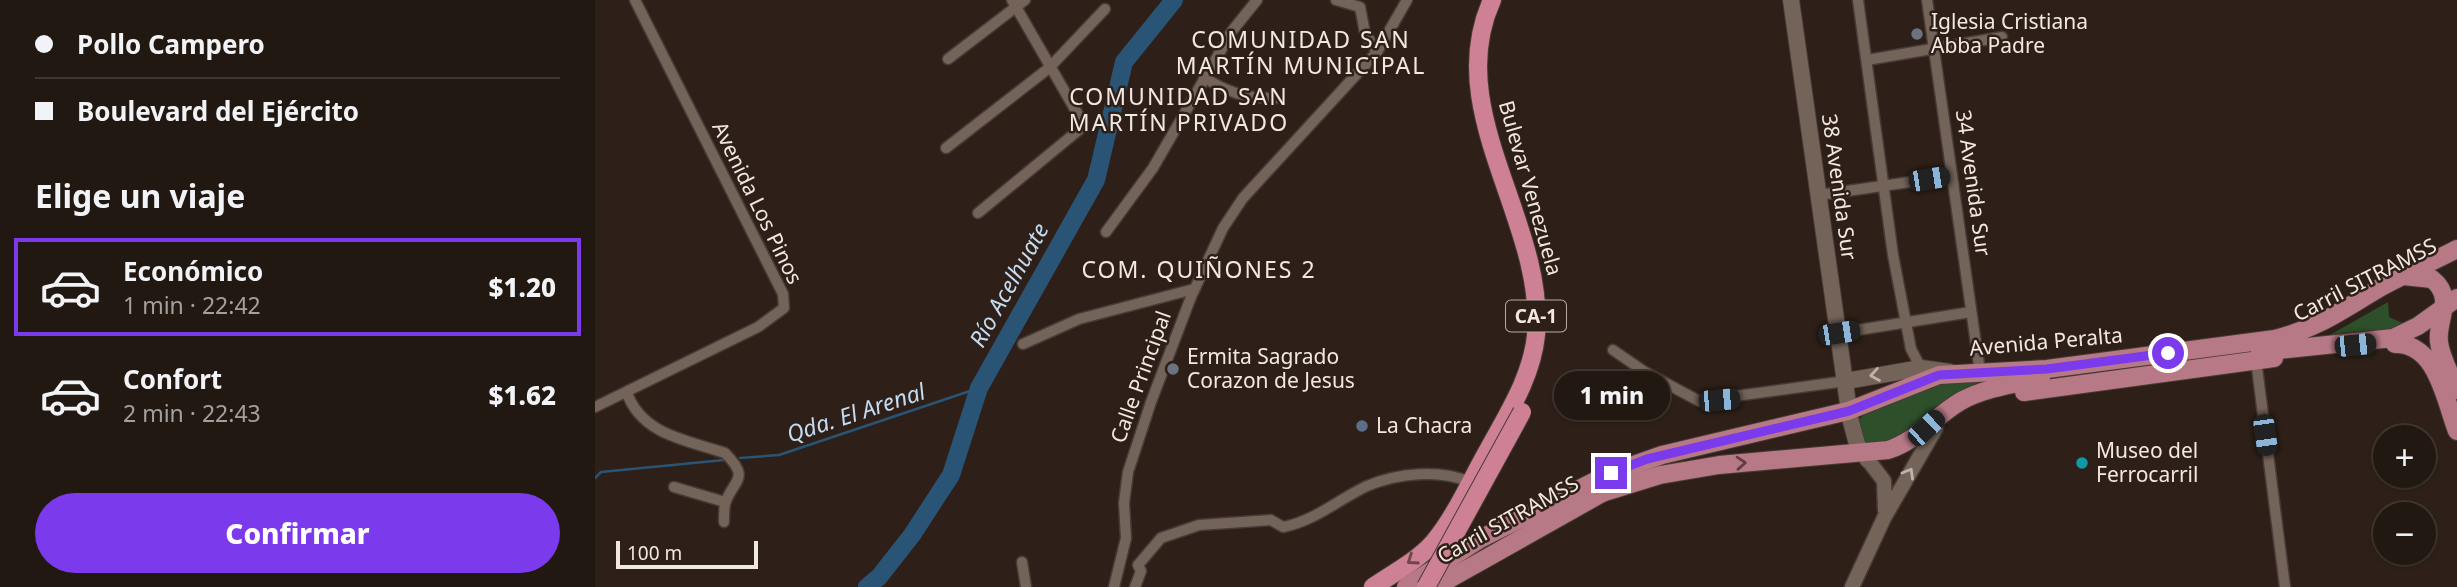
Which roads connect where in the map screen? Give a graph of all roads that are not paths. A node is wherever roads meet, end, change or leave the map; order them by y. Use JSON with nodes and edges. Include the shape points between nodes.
{"nodes":[{"id":1,"x":635,"y":0,"type":"edge"},
{"id":2,"x":1257,"y":0,"type":"edge"},
{"id":3,"x":1336,"y":0,"type":"edge"},
{"id":4,"x":1407,"y":0,"type":"edge"},
{"id":5,"x":1492,"y":0,"type":"edge"},
{"id":6,"x":1504,"y":0,"type":"edge"},
{"id":7,"x":1791,"y":0,"type":"edge"},
{"id":8,"x":1858,"y":0,"type":"edge"},
{"id":9,"x":1927,"y":0,"type":"edge"},
{"id":10,"x":1018,"y":2,"type":"edge"},
{"id":11,"x":1105,"y":9,"type":"dead end"},
{"id":12,"x":2002,"y":37,"type":"dead end"},
{"id":13,"x":1934,"y":48,"type":"junction"},
{"id":14,"x":1377,"y":52,"type":"junction"},
{"id":15,"x":948,"y":59,"type":"dead end"},
{"id":16,"x":1867,"y":60,"type":"junction"},
{"id":17,"x":1049,"y":68,"type":"junction"},
{"id":18,"x":1204,"y":78,"type":"junction"},
{"id":19,"x":1276,"y":98,"type":"dead end"},
{"id":20,"x":946,"y":148,"type":"dead end"},
{"id":21,"x":1952,"y":176,"type":"junction"},
{"id":22,"x":1884,"y":186,"type":"junction"},
{"id":23,"x":1819,"y":195,"type":"junction"},
{"id":24,"x":978,"y":213,"type":"dead end"},
{"id":25,"x":1106,"y":232,"type":"dead end"},
{"id":26,"x":2457,"y":249,"type":"edge"},
{"id":27,"x":2457,"y":259,"type":"edge"},
{"id":28,"x":2411,"y":277,"type":"junction"},
{"id":29,"x":1194,"y":289,"type":"junction"},
{"id":30,"x":2451,"y":307,"type":"edge"},
{"id":31,"x":1971,"y":312,"type":"junction"},
{"id":32,"x":1905,"y":322,"type":"junction"},
{"id":33,"x":1839,"y":333,"type":"junction"},
{"id":34,"x":1023,"y":344,"type":"dead end"},
{"id":35,"x":2395,"y":344,"type":"junction"},
{"id":36,"x":1613,"y":350,"type":"dead end"},
{"id":37,"x":2255,"y":356,"type":"junction"},
{"id":38,"x":1921,"y":368,"type":"junction"},
{"id":39,"x":1952,"y":372,"type":"junction"},
{"id":40,"x":1980,"y":372,"type":"junction"},
{"id":41,"x":2041,"y":378,"type":"junction"},
{"id":42,"x":1846,"y":380,"type":"junction"},
{"id":43,"x":2457,"y":390,"type":"edge"},
{"id":44,"x":627,"y":393,"type":"junction"},
{"id":45,"x":595,"y":407,"type":"edge"},
{"id":46,"x":1849,"y":415,"type":"junction"},
{"id":47,"x":1936,"y":428,"type":"junction"},
{"id":48,"x":2457,"y":431,"type":"edge"},
{"id":49,"x":1866,"y":457,"type":"junction"},
{"id":50,"x":1470,"y":482,"type":"junction"},
{"id":51,"x":674,"y":487,"type":"dead end"},
{"id":52,"x":1602,"y":492,"type":"junction"},
{"id":53,"x":725,"y":502,"type":"junction"},
{"id":54,"x":1884,"y":518,"type":"junction"},
{"id":55,"x":724,"y":522,"type":"dead end"},
{"id":56,"x":1022,"y":562,"type":"dead end"},
{"id":57,"x":1026,"y":587,"type":"edge"},
{"id":58,"x":1114,"y":587,"type":"edge"},
{"id":59,"x":1135,"y":587,"type":"edge"},
{"id":60,"x":1373,"y":587,"type":"edge"},
{"id":61,"x":1406,"y":587,"type":"edge"},
{"id":62,"x":1426,"y":587,"type":"edge"},
{"id":63,"x":1435,"y":587,"type":"edge"},
{"id":64,"x":1852,"y":587,"type":"edge"},
{"id":65,"x":2284,"y":587,"type":"edge"}],
"edges":[{"from":1,"to":44,"type":"street","name":"Avenida Los Pinos","via":[[783,294],[784,308],[758,327]]},
{"from":2,"to":18,"type":"street"},
{"from":3,"to":14,"type":"street","via":[[1360,7],[1364,33]]},
{"from":4,"to":14,"type":"street","name":"Calle Principal"},
{"from":5,"to":50,"type":"highway","name":"Bulevar Venezuela","number":"CA-1","via":[[1478,43],[1478,83],[1532,268],[1536,337],[1525,379]]},
{"from":6,"to":62,"type":"highway","name":"Bulevar Venezuela","number":"CA-1","bridge":true,"via":[[1487,46],[1487,86],[1538,258],[1546,330],[1541,361],[1522,411]]},
{"from":7,"to":23,"type":"main road","name":"38 Avenida Sur"},
{"from":8,"to":16,"type":"street"},
{"from":9,"to":13,"type":"street","name":"34 Avenida Sur"},
{"from":10,"to":15,"type":"street"},
{"from":10,"to":17,"type":"street"},
{"from":11,"to":17,"type":"street"},
{"from":12,"to":13,"type":"street"},
{"from":13,"to":16,"type":"street"},
{"from":13,"to":21,"type":"street","name":"34 Avenida Sur"},
{"from":14,"to":29,"type":"street","name":"Calle Principal","via":[[1243,198]]},
{"from":16,"to":22,"type":"street"},
{"from":17,"to":20,"type":"street"},
{"from":17,"to":24,"type":"street","via":[[1080,118],[1080,129]]},
{"from":18,"to":19,"type":"street","via":[[1258,99]]},
{"from":18,"to":25,"type":"street","via":[[1153,168]]},
{"from":21,"to":22,"type":"street"},
{"from":21,"to":31,"type":"street","name":"34 Avenida Sur"},
{"from":22,"to":23,"type":"street"},
{"from":22,"to":32,"type":"street"},
{"from":23,"to":33,"type":"main road","name":"38 Avenida Sur"},
{"from":26,"to":28,"type":"main road","name":"Avenida Peralta"},
{"from":27,"to":28,"type":"main road","name":"Carril SITRAMSS"},
{"from":28,"to":30,"type":"main road","via":[[2437,284]]},
{"from":28,"to":37,"type":"main road","name":"Carril SITRAMSS","via":[[2322,333]]},
{"from":28,"to":40,"type":"main road","name":"Avenida Peralta","via":[[2325,323],[2275,339],[2047,369]]},
{"from":29,"to":34,"type":"street","via":[[1080,319]]},
{"from":29,"to":58,"type":"street","name":"Calle Principal","via":[[1128,472],[1126,538]]},
{"from":30,"to":35,"type":"main road","name":"Avenida Peralta","via":[[2418,336]]},
{"from":30,"to":37,"type":"main road","name":"Carril SITRAMSS","via":[[2386,340]]},
{"from":30,"to":43,"type":"main road","via":[[2439,342]]},
{"from":31,"to":32,"type":"street"},
{"from":31,"to":40,"type":"street","name":"34 Avenida Sur"},
{"from":32,"to":33,"type":"street"},
{"from":32,"to":38,"type":"street","via":[[1910,349]]},
{"from":33,"to":42,"type":"main road","name":"38 Avenida Sur"},
{"from":35,"to":37,"type":"main road","name":"Avenida Peralta"},
{"from":35,"to":48,"type":"main road","via":[[2412,345],[2426,355]]},
{"from":36,"to":42,"type":"street","via":[[1699,401]]},
{"from":37,"to":41,"type":"main road","name":"Carril SITRAMSS"},
{"from":37,"to":47,"type":"main road","name":"Avenida Peralta","via":[[1996,396],[1959,411]]},
{"from":37,"to":65,"type":"street"},
{"from":38,"to":39,"type":"main road","name":"Avenida Peralta"},
{"from":38,"to":42,"type":"main road","name":"Avenida Peralta","one_way":true},
{"from":39,"to":40,"type":"main road","name":"Avenida Peralta"},
{"from":39,"to":46,"type":"main road","name":"Avenida Peralta"},
{"from":41,"to":46,"type":"main road","name":"Carril SITRAMSS","via":[[1941,381]]},
{"from":41,"to":49,"type":"main road","name":"Carril SITRAMSS","via":[[1976,394],[1898,447]]},
{"from":42,"to":46,"type":"main road"},
{"from":44,"to":45,"type":"street","name":"Avenida Los Pinos"},
{"from":44,"to":53,"type":"street","via":[[647,424],[732,459],[739,471],[738,484]]},
{"from":46,"to":49,"type":"main road"},
{"from":46,"to":52,"type":"main road","name":"Carril SITRAMSS","via":[[1680,461]]},
{"from":46,"to":61,"type":"main road","via":[[1674,452],[1611,473],[1480,539]]},
{"from":47,"to":49,"type":"main road","name":"Avenida Peralta","via":[[1896,456]]},
{"from":54,"to":47,"type":"street","one_way":true},
{"from":52,"to":49,"type":"main road","name":"Carril SITRAMSS","one_way":true,"via":[[1660,475],[1719,465]]},
{"from":49,"to":54,"type":"street","via":[[1884,481]]},
{"from":50,"to":59,"type":"street","via":[[1439,474],[1382,481],[1283,527],[1271,520],[1199,525],[1161,538],[1138,565],[1141,571]]},
{"from":50,"to":60,"type":"highway","name":"Bulevar Venezuela","number":"CA-1","one_way":true,"via":[[1432,544]]},
{"from":51,"to":53,"type":"street"},
{"from":52,"to":63,"type":"main road","name":"Carril SITRAMSS"},
{"from":53,"to":55,"type":"street"},
{"from":54,"to":64,"type":"street"},
{"from":56,"to":57,"type":"street"}]}
